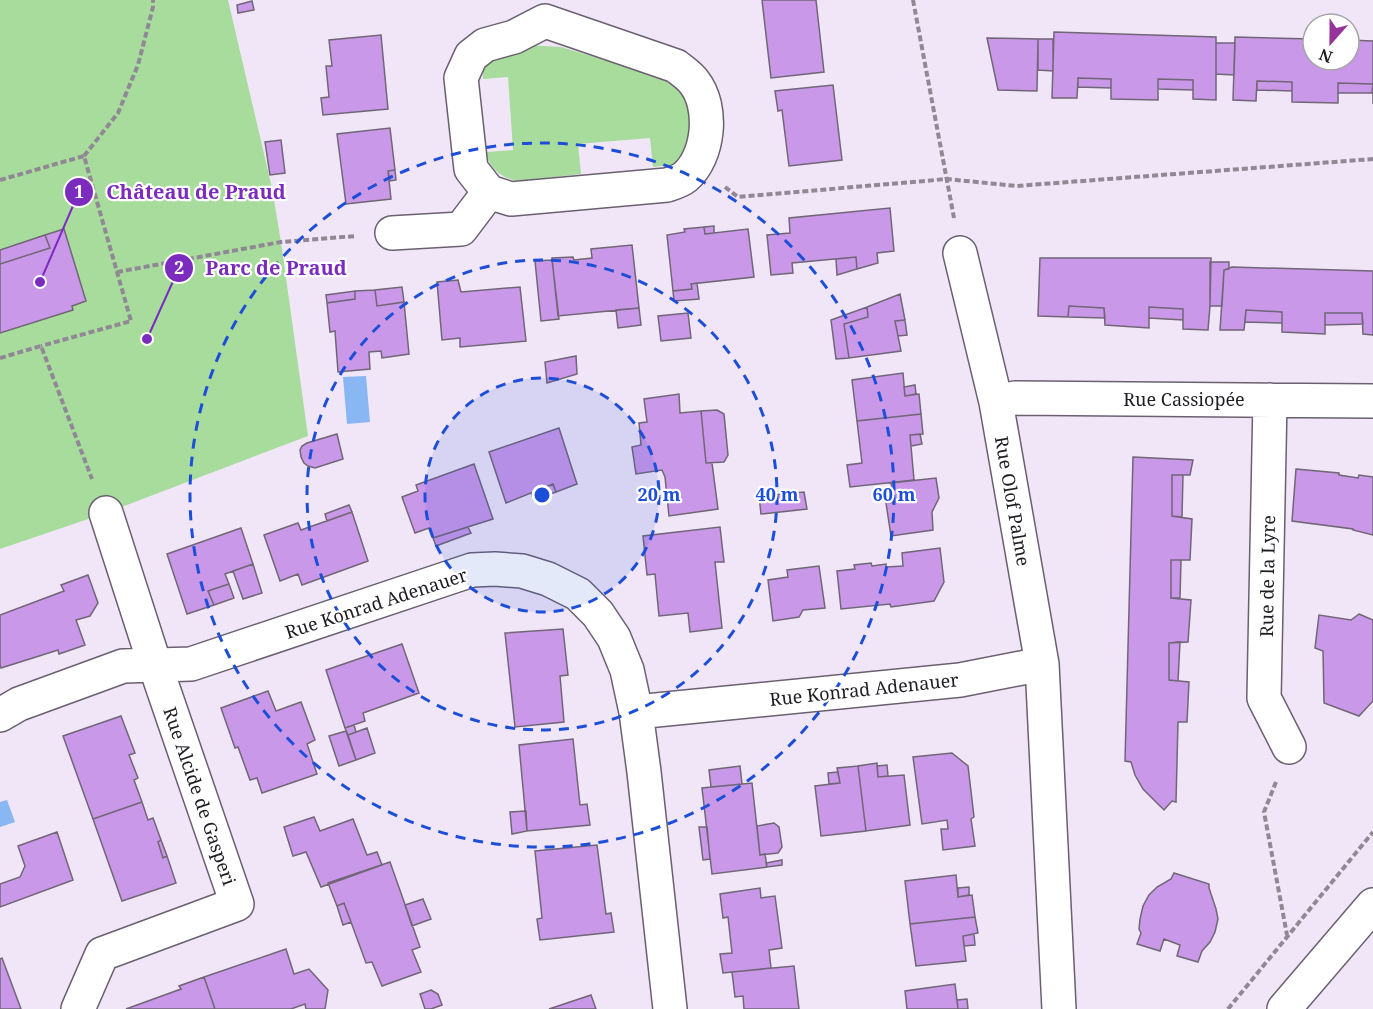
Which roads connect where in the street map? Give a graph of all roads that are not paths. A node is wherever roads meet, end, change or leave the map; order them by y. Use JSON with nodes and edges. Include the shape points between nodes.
{"nodes":[{"id":1,"x":546,"y":10,"type":"edge"},
{"id":2,"x":489,"y":192,"type":"junction"},
{"id":3,"x":392,"y":233,"type":"road end"},
{"id":4,"x":960,"y":253,"type":"road end"},
{"id":5,"x":1270,"y":400,"type":"junction"},
{"id":6,"x":1373,"y":401,"type":"edge"},
{"id":7,"x":996,"y":402,"type":"junction"},
{"id":8,"x":106,"y":513,"type":"road end"},
{"id":9,"x":1042,"y":664,"type":"junction"},
{"id":10,"x":155,"y":665,"type":"junction"},
{"id":11,"x":636,"y":712,"type":"junction"},
{"id":12,"x":0,"y":715,"type":"edge"},
{"id":13,"x":1290,"y":747,"type":"road end"},
{"id":14,"x":1373,"y":905,"type":"edge"},
{"id":15,"x":78,"y":1009,"type":"edge"},
{"id":16,"x":670,"y":1009,"type":"edge"},
{"id":17,"x":1059,"y":1009,"type":"edge"},
{"id":18,"x":1284,"y":1009,"type":"edge"}],
"edges":[{"from":1,"to":2,"type":"street","via":[[514,37],[486,45],[471,56],[461,78],[471,169]]},
{"from":1,"to":2,"type":"street","via":[[676,66],[694,81],[704,97],[708,118],[705,141],[695,166],[684,178],[667,185],[511,199]]},
{"from":2,"to":3,"type":"street","via":[[461,229]]},
{"from":4,"to":7,"type":"street","name":"Rue Olof Palme"},
{"from":5,"to":6,"type":"street","name":"Rue Cassiopée"},
{"from":5,"to":7,"type":"street","name":"Rue Cassiopée","via":[[1015,398]]},
{"from":5,"to":13,"type":"street","name":"Rue de la Lyre","via":[[1264,698]]},
{"from":7,"to":9,"type":"street","name":"Rue Olof Palme"},
{"from":8,"to":10,"type":"street"},
{"from":9,"to":11,"type":"street","name":"Rue Konrad Adenauer","via":[[960,680]]},
{"from":9,"to":17,"type":"street","name":"Rue Olof Palme"},
{"from":10,"to":11,"type":"street","name":"Rue Konrad Adenauer","via":[[191,664],[472,570],[522,571],[578,594],[598,614],[614,638],[627,670]]},
{"from":10,"to":12,"type":"street","name":"Rue Konrad Adenauer","via":[[123,666],[19,704]]},
{"from":10,"to":15,"type":"street","name":"Rue Alcide de Gasperi","via":[[237,903],[102,954]]},
{"from":11,"to":16,"type":"street"},
{"from":14,"to":18,"type":"street"}]}
